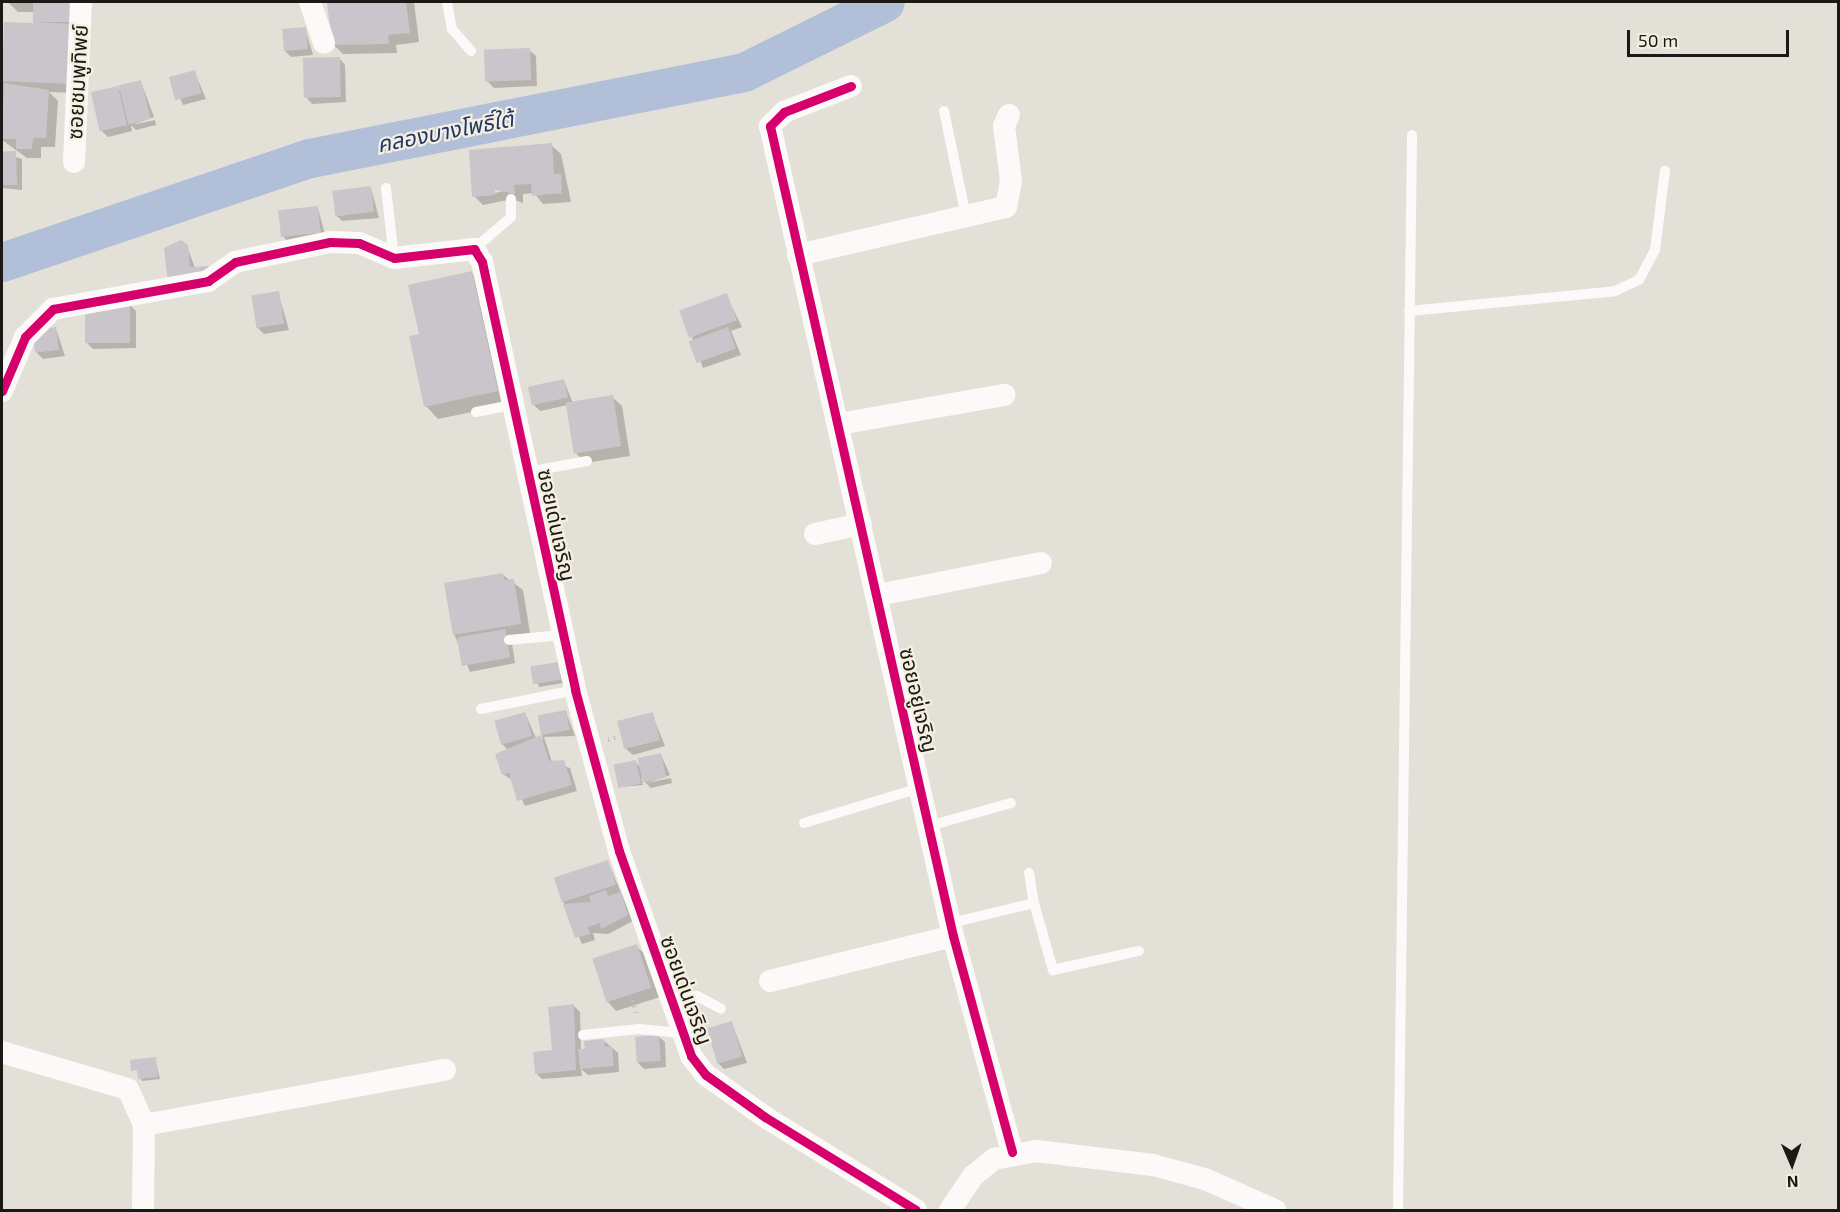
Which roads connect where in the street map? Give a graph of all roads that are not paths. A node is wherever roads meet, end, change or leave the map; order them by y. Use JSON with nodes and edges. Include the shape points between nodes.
{"nodes":[{"id":1,"x":81,"y":2,"type":"edge"},
{"id":2,"x":310,"y":2,"type":"edge"},
{"id":3,"x":447,"y":2,"type":"edge"},
{"id":4,"x":324,"y":43,"type":"dead end"},
{"id":5,"x":471,"y":51,"type":"dead end"},
{"id":6,"x":851,"y":86,"type":"dead end"},
{"id":7,"x":944,"y":111,"type":"dead end"},
{"id":8,"x":1009,"y":114,"type":"dead end"},
{"id":9,"x":1412,"y":135,"type":"dead end"},
{"id":10,"x":74,"y":162,"type":"dead end"},
{"id":11,"x":1665,"y":171,"type":"dead end"},
{"id":12,"x":386,"y":188,"type":"dead end"},
{"id":13,"x":511,"y":199,"type":"dead end"},
{"id":14,"x":966,"y":216,"type":"junction"},
{"id":15,"x":474,"y":249,"type":"junction"},
{"id":16,"x":798,"y":255,"type":"junction"},
{"id":17,"x":394,"y":258,"type":"junction"},
{"id":18,"x":1409,"y":311,"type":"junction"},
{"id":19,"x":2,"y":391,"type":"edge"},
{"id":20,"x":1004,"y":395,"type":"dead end"},
{"id":21,"x":513,"y":405,"type":"junction"},
{"id":22,"x":476,"y":412,"type":"dead end"},
{"id":23,"x":839,"y":424,"type":"junction"},
{"id":24,"x":587,"y":461,"type":"dead end"},
{"id":25,"x":528,"y":472,"type":"junction"},
{"id":26,"x":861,"y":524,"type":"junction"},
{"id":27,"x":815,"y":534,"type":"dead end"},
{"id":28,"x":1041,"y":563,"type":"dead end"},
{"id":29,"x":878,"y":595,"type":"junction"},
{"id":30,"x":562,"y":635,"type":"junction"},
{"id":31,"x":509,"y":640,"type":"dead end"},
{"id":32,"x":575,"y":690,"type":"junction"},
{"id":33,"x":482,"y":709,"type":"dead end"},
{"id":34,"x":921,"y":788,"type":"junction"},
{"id":35,"x":1011,"y":803,"type":"dead end"},
{"id":36,"x":804,"y":823,"type":"dead end"},
{"id":37,"x":929,"y":826,"type":"junction"},
{"id":38,"x":1029,"y":873,"type":"dead end"},
{"id":39,"x":1034,"y":903,"type":"junction"},
{"id":40,"x":952,"y":930,"type":"junction"},
{"id":41,"x":1139,"y":951,"type":"dead end"},
{"id":42,"x":770,"y":981,"type":"dead end"},
{"id":43,"x":670,"y":1003,"type":"junction"},
{"id":44,"x":721,"y":1009,"type":"dead end"},
{"id":45,"x":680,"y":1033,"type":"junction"},
{"id":46,"x":583,"y":1035,"type":"dead end"},
{"id":47,"x":2,"y":1052,"type":"edge"},
{"id":48,"x":445,"y":1070,"type":"dead end"},
{"id":49,"x":144,"y":1125,"type":"junction"},
{"id":50,"x":1012,"y":1152,"type":"junction"},
{"id":51,"x":143,"y":1210,"type":"edge"},
{"id":52,"x":916,"y":1210,"type":"edge"},
{"id":53,"x":950,"y":1210,"type":"edge"},
{"id":54,"x":1275,"y":1210,"type":"edge"},
{"id":55,"x":1398,"y":1210,"type":"edge"}],
"edges":[{"from":1,"to":10,"type":"street","name":"ซอยชมพูทิพย์"},
{"from":2,"to":4,"type":"street"},
{"from":3,"to":5,"type":"lane","via":[[452,28]]},
{"from":6,"to":16,"type":"street","name":"ซอยอยู่เจริญ","via":[[784,112],[770,126]]},
{"from":7,"to":14,"type":"lane"},
{"from":8,"to":14,"type":"street","via":[[1004,136],[1011,198],[1006,207]]},
{"from":9,"to":18,"type":"lane"},
{"from":11,"to":18,"type":"lane","via":[[1654,250],[1639,280],[1614,291]]},
{"from":12,"to":17,"type":"lane"},
{"from":13,"to":15,"type":"lane","via":[[511,217]]},
{"from":14,"to":16,"type":"street"},
{"from":15,"to":17,"type":"street"},
{"from":15,"to":21,"type":"street","name":"ซอยเด่นเจริญ","via":[[482,262]]},
{"from":16,"to":23,"type":"street","name":"ซอยอยู่เจริญ"},
{"from":17,"to":19,"type":"street","via":[[359,243],[330,242],[235,262],[208,281],[53,309],[25,337]]},
{"from":18,"to":55,"type":"lane"},
{"from":20,"to":23,"type":"street"},
{"from":21,"to":22,"type":"lane"},
{"from":21,"to":25,"type":"street","name":"ซอยเด่นเจริญ"},
{"from":23,"to":26,"type":"street","name":"ซอยอยู่เจริญ"},
{"from":24,"to":25,"type":"lane"},
{"from":25,"to":30,"type":"street","name":"ซอยเด่นเจริญ"},
{"from":26,"to":27,"type":"street"},
{"from":26,"to":29,"type":"street","name":"ซอยอยู่เจริญ"},
{"from":28,"to":29,"type":"street"},
{"from":29,"to":34,"type":"street","name":"ซอยอยู่เจริญ"},
{"from":30,"to":31,"type":"lane"},
{"from":30,"to":32,"type":"street","name":"ซอยเด่นเจริญ"},
{"from":32,"to":33,"type":"lane"},
{"from":32,"to":43,"type":"street","name":"ซอยเด่นเจริญ","via":[[619,850]]},
{"from":34,"to":36,"type":"lane"},
{"from":34,"to":37,"type":"street","name":"ซอยอยู่เจริญ"},
{"from":35,"to":37,"type":"lane"},
{"from":37,"to":40,"type":"street","name":"ซอยอยู่เจริญ"},
{"from":38,"to":39,"type":"lane"},
{"from":39,"to":40,"type":"lane"},
{"from":39,"to":41,"type":"lane","via":[[1053,970]]},
{"from":40,"to":42,"type":"street"},
{"from":40,"to":50,"type":"street","name":"ซอยอยู่เจริญ"},
{"from":43,"to":44,"type":"lane","via":[[697,996]]},
{"from":43,"to":45,"type":"street","name":"ซอยเด่นเจริญ"},
{"from":45,"to":46,"type":"lane","via":[[639,1029]]},
{"from":45,"to":52,"type":"street","name":"ซอยเด่นเจริญ","via":[[706,1075]]},
{"from":47,"to":49,"type":"street","via":[[128,1089]]},
{"from":48,"to":49,"type":"street"},
{"from":49,"to":51,"type":"street"},
{"from":50,"to":53,"type":"street","via":[[973,1176]]},
{"from":50,"to":54,"type":"street","via":[[1085,1154],[1153,1165],[1205,1179]]}]}
